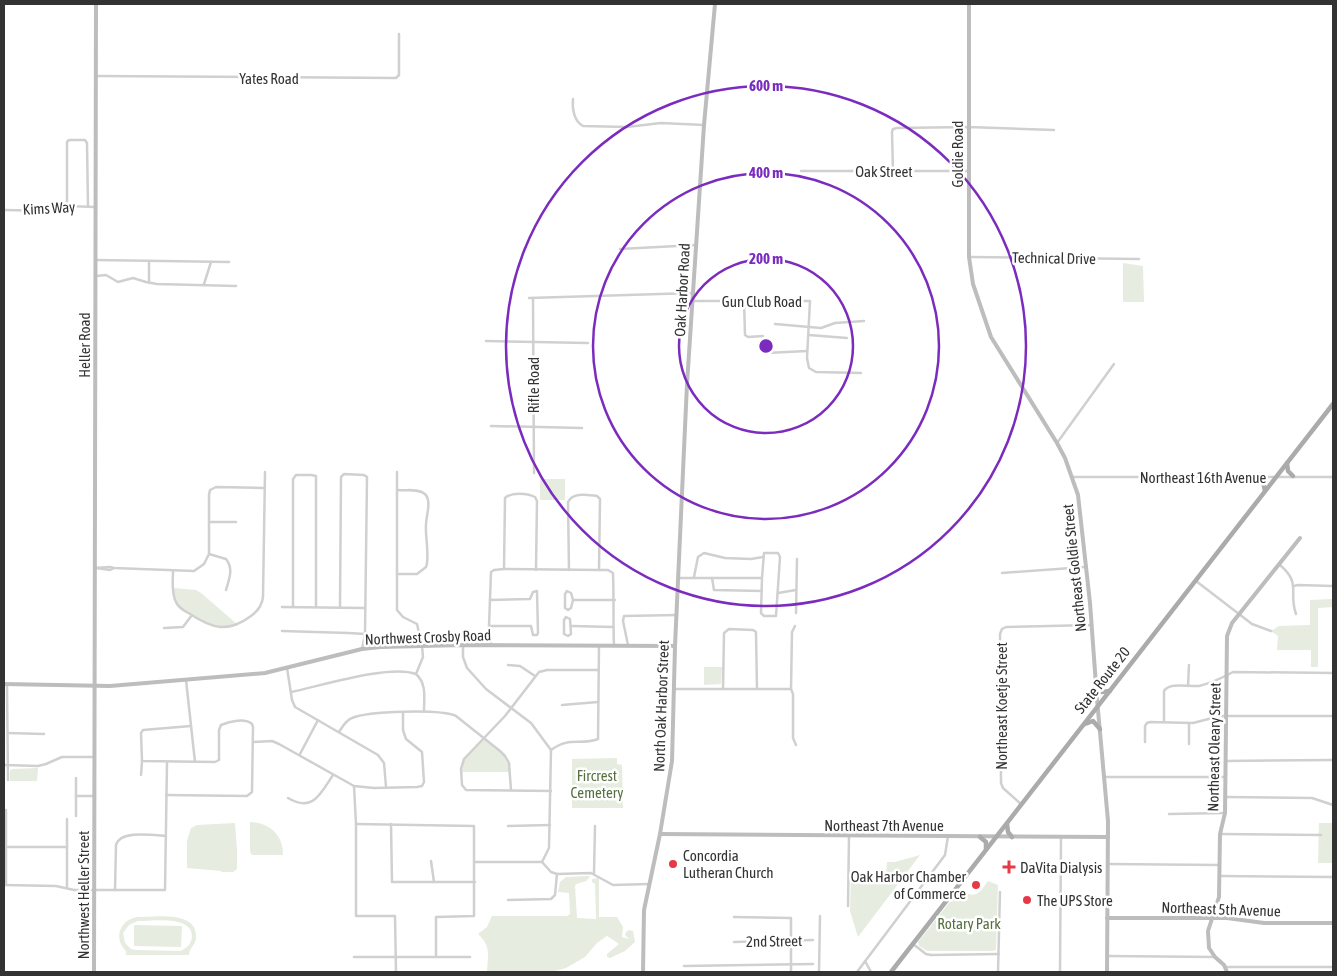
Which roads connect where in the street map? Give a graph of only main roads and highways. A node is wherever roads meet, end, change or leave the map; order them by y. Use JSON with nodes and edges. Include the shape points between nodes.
{"nodes":[{"id":1,"x":1333,"y":404,"type":"edge"},
{"id":2,"x":1287,"y":463,"type":"junction"},
{"id":3,"x":1254,"y":476,"type":"road end"},
{"id":4,"x":1293,"y":476,"type":"road end"},
{"id":5,"x":1265,"y":492,"type":"junction"},
{"id":6,"x":1096,"y":687,"type":"road end"},
{"id":7,"x":1110,"y":691,"type":"junction"},
{"id":8,"x":1083,"y":724,"type":"junction"},
{"id":9,"x":1100,"y":729,"type":"road end"},
{"id":10,"x":1007,"y":824,"type":"junction"},
{"id":11,"x":980,"y":837,"type":"road end"},
{"id":12,"x":1012,"y":837,"type":"road end"},
{"id":13,"x":986,"y":852,"type":"junction"},
{"id":14,"x":891,"y":972,"type":"edge"}],
"edges":[{"from":1,"to":2,"type":"main road","name":"State Route 20"},
{"from":2,"to":4,"type":"main road"},
{"from":2,"to":5,"type":"main road","name":"State Route 20"},
{"from":3,"to":5,"type":"main road","via":[[1262,481]]},
{"from":5,"to":7,"type":"main road","name":"State Route 20"},
{"from":6,"to":7,"type":"main road","via":[[1101,692]]},
{"from":7,"to":8,"type":"main road","name":"State Route 20"},
{"from":8,"to":9,"type":"main road","via":[[1093,721]]},
{"from":8,"to":10,"type":"main road","name":"State Route 20"},
{"from":10,"to":12,"type":"main road"},
{"from":10,"to":13,"type":"main road","name":"State Route 20"},
{"from":11,"to":13,"type":"main road","via":[[986,842]]},
{"from":13,"to":14,"type":"main road","name":"State Route 20"}]}
